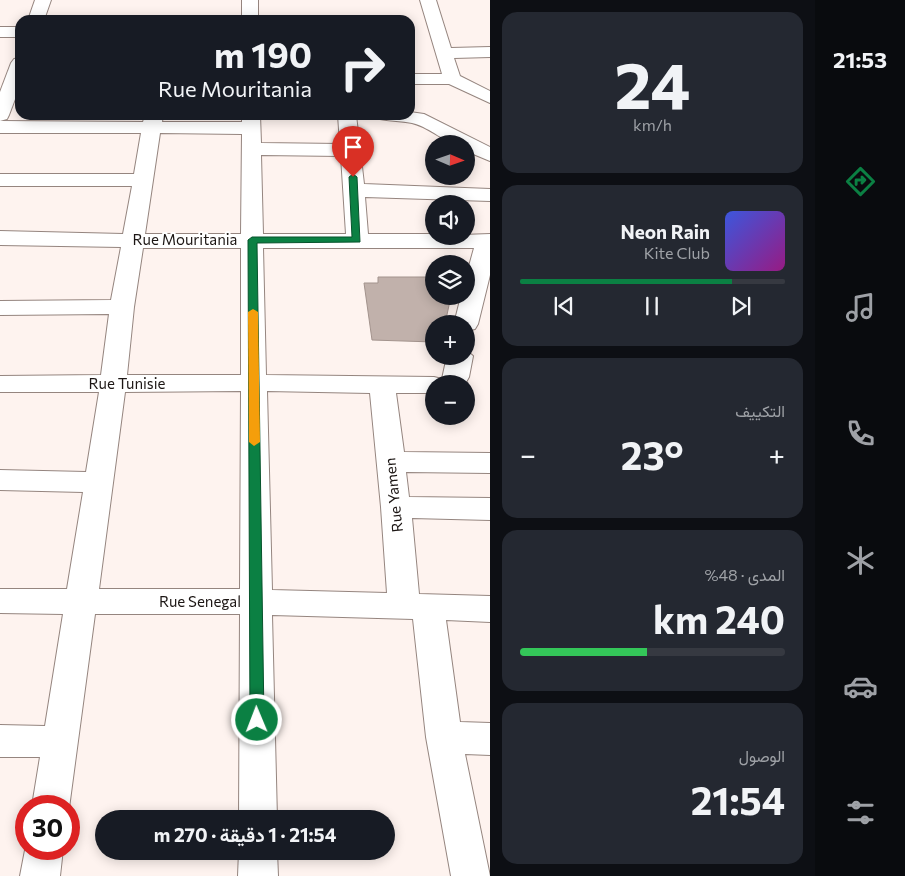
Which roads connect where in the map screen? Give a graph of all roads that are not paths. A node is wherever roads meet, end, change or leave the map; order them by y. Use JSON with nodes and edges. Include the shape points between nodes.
{"nodes":[{"id":1,"x":43,"y":0,"type":"edge"},
{"id":2,"x":250,"y":0,"type":"edge"},
{"id":3,"x":428,"y":0,"type":"edge"},
{"id":4,"x":38,"y":15,"type":"edge"},
{"id":5,"x":250,"y":15,"type":"edge"},
{"id":6,"x":0,"y":32,"type":"edge"},
{"id":7,"x":15,"y":32,"type":"edge"},
{"id":8,"x":490,"y":52,"type":"edge"},
{"id":9,"x":443,"y":53,"type":"junction"},
{"id":10,"x":0,"y":65,"type":"edge"},
{"id":11,"x":15,"y":69,"type":"edge"},
{"id":12,"x":452,"y":78,"type":"junction"},
{"id":13,"x":15,"y":79,"type":"edge"},
{"id":14,"x":415,"y":79,"type":"edge"},
{"id":15,"x":490,"y":98,"type":"edge"},
{"id":16,"x":0,"y":115,"type":"edge"},
{"id":17,"x":415,"y":118,"type":"edge"},
{"id":18,"x":348,"y":120,"type":"edge"},
{"id":19,"x":153,"y":121,"type":"edge"},
{"id":20,"x":0,"y":127,"type":"edge"},
{"id":21,"x":251,"y":131,"type":"edge"},
{"id":22,"x":438,"y":135,"type":"edge"},
{"id":23,"x":475,"y":149,"type":"edge"},
{"id":24,"x":351,"y":150,"type":"junction"},
{"id":25,"x":490,"y":155,"type":"edge"},
{"id":26,"x":0,"y":180,"type":"edge"},
{"id":27,"x":143,"y":180,"type":"junction"},
{"id":28,"x":449,"y":185,"type":"edge"},
{"id":29,"x":354,"y":190,"type":"junction"},
{"id":30,"x":490,"y":195,"type":"edge"},
{"id":31,"x":0,"y":238,"type":"edge"},
{"id":32,"x":252,"y":240,"type":"junction"},
{"id":33,"x":356,"y":240,"type":"junction"},
{"id":34,"x":134,"y":241,"type":"junction"},
{"id":35,"x":488,"y":241,"type":"edge"},
{"id":36,"x":122,"y":307,"type":"junction"},
{"id":37,"x":0,"y":308,"type":"edge"},
{"id":38,"x":475,"y":315,"type":"edge"},
{"id":39,"x":254,"y":383,"type":"junction"},
{"id":40,"x":0,"y":384,"type":"edge"},
{"id":41,"x":113,"y":384,"type":"junction"},
{"id":42,"x":382,"y":384,"type":"junction"},
{"id":43,"x":425,"y":386,"type":"edge"},
{"id":44,"x":391,"y":462,"type":"junction"},
{"id":45,"x":490,"y":463,"type":"edge"},
{"id":46,"x":0,"y":480,"type":"edge"},
{"id":47,"x":99,"y":482,"type":"junction"},
{"id":48,"x":396,"y":508,"type":"junction"},
{"id":49,"x":490,"y":509,"type":"edge"},
{"id":50,"x":0,"y":601,"type":"edge"},
{"id":51,"x":81,"y":602,"type":"junction"},
{"id":52,"x":256,"y":602,"type":"junction"},
{"id":53,"x":416,"y":607,"type":"junction"},
{"id":54,"x":490,"y":609,"type":"edge"},
{"id":55,"x":444,"y":738,"type":"junction"},
{"id":56,"x":490,"y":739,"type":"edge"},
{"id":57,"x":0,"y":741,"type":"edge"},
{"id":58,"x":60,"y":742,"type":"junction"},
{"id":59,"x":53,"y":795,"type":"edge"},
{"id":60,"x":258,"y":810,"type":"edge"},
{"id":61,"x":42,"y":860,"type":"edge"},
{"id":62,"x":258,"y":860,"type":"edge"},
{"id":63,"x":40,"y":876,"type":"edge"},
{"id":64,"x":258,"y":876,"type":"edge"},
{"id":65,"x":471,"y":876,"type":"edge"}],
"edges":[{"from":1,"to":4,"type":"street"},
{"from":2,"to":5,"type":"street"},
{"from":3,"to":9,"type":"street"},
{"from":6,"to":7,"type":"street"},
{"from":8,"to":9,"type":"street"},
{"from":9,"to":12,"type":"street"},
{"from":10,"to":11,"type":"street"},
{"from":12,"to":14,"type":"street"},
{"from":12,"to":15,"type":"street"},
{"from":13,"to":16,"type":"street"},
{"from":17,"to":22,"type":"street"},
{"from":18,"to":24,"type":"street"},
{"from":19,"to":20,"type":"street"},
{"from":19,"to":21,"type":"street"},
{"from":19,"to":27,"type":"street"},
{"from":21,"to":24,"type":"street"},
{"from":21,"to":32,"type":"street"},
{"from":23,"to":25,"type":"street"},
{"from":24,"to":29,"type":"street"},
{"from":26,"to":27,"type":"street"},
{"from":27,"to":34,"type":"street"},
{"from":28,"to":29,"type":"street"},
{"from":28,"to":30,"type":"street"},
{"from":29,"to":33,"type":"street"},
{"from":31,"to":34,"type":"street","name":"Rue Mouritania"},
{"from":32,"to":33,"type":"street","name":"Rue Mouritania"},
{"from":32,"to":34,"type":"street","name":"Rue Mouritania"},
{"from":32,"to":39,"type":"street"},
{"from":33,"to":35,"type":"street","name":"Rue Mouritania"},
{"from":34,"to":36,"type":"street"},
{"from":35,"to":38,"type":"street"},
{"from":36,"to":37,"type":"street"},
{"from":36,"to":41,"type":"street"},
{"from":39,"to":41,"type":"street","name":"Rue Tunisie"},
{"from":39,"to":42,"type":"street","name":"Rue Tunisie"},
{"from":39,"to":52,"type":"street"},
{"from":40,"to":41,"type":"street","name":"Rue Tunisie"},
{"from":41,"to":47,"type":"street"},
{"from":42,"to":43,"type":"street","name":"Rue Tunisie"},
{"from":42,"to":44,"type":"street","name":"Rue Yamen"},
{"from":44,"to":45,"type":"street"},
{"from":44,"to":48,"type":"street","name":"Rue Yamen"},
{"from":46,"to":47,"type":"street"},
{"from":47,"to":51,"type":"street"},
{"from":48,"to":49,"type":"street"},
{"from":48,"to":53,"type":"street","name":"Rue Yamen"},
{"from":50,"to":51,"type":"street","name":"Rue Senegal"},
{"from":51,"to":52,"type":"street","name":"Rue Senegal"},
{"from":51,"to":58,"type":"street"},
{"from":52,"to":53,"type":"street","name":"Rue Senegal"},
{"from":52,"to":60,"type":"street"},
{"from":53,"to":54,"type":"street","name":"Rue Senegal"},
{"from":53,"to":55,"type":"street","name":"Rue Yamen"},
{"from":55,"to":56,"type":"street"},
{"from":55,"to":65,"type":"street","name":"Rue Yamen"},
{"from":57,"to":58,"type":"street"},
{"from":58,"to":59,"type":"street"},
{"from":61,"to":63,"type":"street"},
{"from":62,"to":64,"type":"street"}]}
